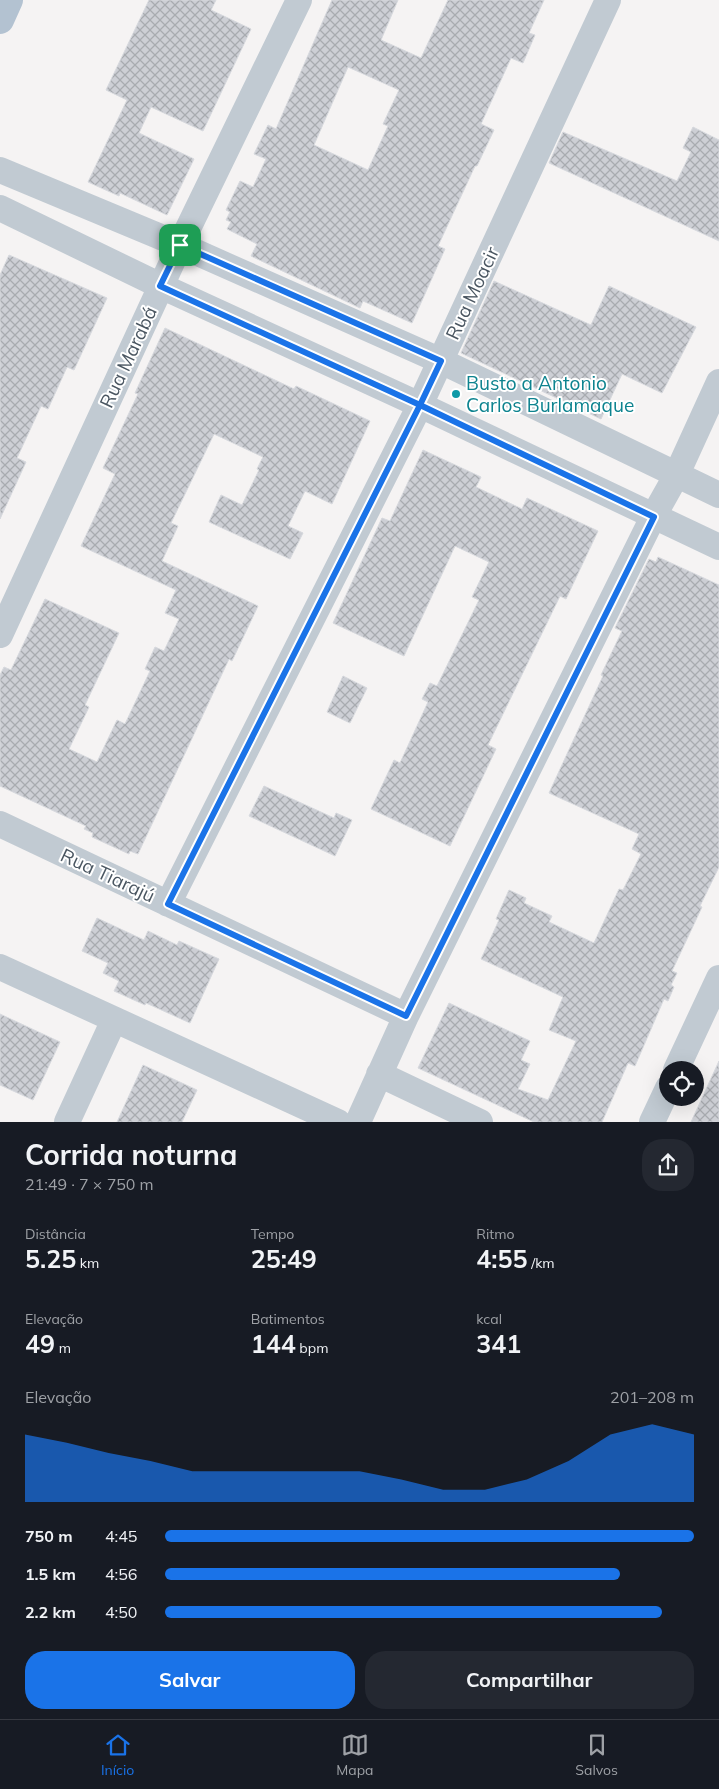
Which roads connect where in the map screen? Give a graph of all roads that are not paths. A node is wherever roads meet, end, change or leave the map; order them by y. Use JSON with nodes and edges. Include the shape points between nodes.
{"nodes":[{"id":1,"x":9,"y":0,"type":"edge"},
{"id":2,"x":299,"y":0,"type":"edge"},
{"id":3,"x":608,"y":0,"type":"edge"},
{"id":4,"x":0,"y":20,"type":"edge"},
{"id":5,"x":0,"y":170,"type":"edge"},
{"id":6,"x":0,"y":208,"type":"edge"},
{"id":7,"x":180,"y":245,"type":"junction"},
{"id":8,"x":160,"y":286,"type":"junction"},
{"id":9,"x":441,"y":361,"type":"junction"},
{"id":10,"x":719,"y":382,"type":"edge"},
{"id":11,"x":420,"y":405,"type":"junction"},
{"id":12,"x":676,"y":476,"type":"junction"},
{"id":13,"x":719,"y":496,"type":"edge"},
{"id":14,"x":654,"y":517,"type":"junction"},
{"id":15,"x":719,"y":547,"type":"edge"},
{"id":16,"x":0,"y":635,"type":"edge"},
{"id":17,"x":0,"y":824,"type":"edge"},
{"id":18,"x":168,"y":904,"type":"junction"},
{"id":19,"x":0,"y":967,"type":"edge"},
{"id":20,"x":719,"y":978,"type":"edge"},
{"id":21,"x":406,"y":1016,"type":"junction"},
{"id":22,"x":114,"y":1020,"type":"junction"},
{"id":23,"x":680,"y":1061,"type":"edge"},
{"id":24,"x":379,"y":1074,"type":"junction"},
{"id":25,"x":660,"y":1106,"type":"edge"},
{"id":26,"x":67,"y":1122,"type":"edge"},
{"id":27,"x":338,"y":1122,"type":"edge"},
{"id":28,"x":358,"y":1122,"type":"edge"},
{"id":29,"x":480,"y":1122,"type":"edge"},
{"id":30,"x":652,"y":1122,"type":"edge"}],
"edges":[{"from":1,"to":4,"type":"main road"},
{"from":2,"to":7,"type":"street","name":"Rua Marabá"},
{"from":3,"to":9,"type":"street","name":"Rua Moacir"},
{"from":5,"to":7,"type":"street"},
{"from":6,"to":8,"type":"street"},
{"from":7,"to":8,"type":"street","name":"Rua Marabá"},
{"from":7,"to":9,"type":"street"},
{"from":8,"to":11,"type":"street"},
{"from":8,"to":16,"type":"street","name":"Rua Marabá"},
{"from":9,"to":11,"type":"street","name":"Rua Moacir"},
{"from":9,"to":12,"type":"street"},
{"from":10,"to":12,"type":"street"},
{"from":11,"to":14,"type":"street"},
{"from":11,"to":18,"type":"street","name":"Rua Moacir"},
{"from":12,"to":13,"type":"street"},
{"from":12,"to":14,"type":"street"},
{"from":14,"to":15,"type":"street"},
{"from":14,"to":21,"type":"street"},
{"from":17,"to":18,"type":"street","name":"Rua Tiarajú"},
{"from":18,"to":21,"type":"street","name":"Rua Tiarajú"},
{"from":19,"to":22,"type":"street"},
{"from":20,"to":23,"type":"street"},
{"from":21,"to":24,"type":"street"},
{"from":22,"to":26,"type":"street"},
{"from":22,"to":27,"type":"street"},
{"from":24,"to":28,"type":"street"},
{"from":24,"to":29,"type":"street"},
{"from":25,"to":30,"type":"street"}]}
